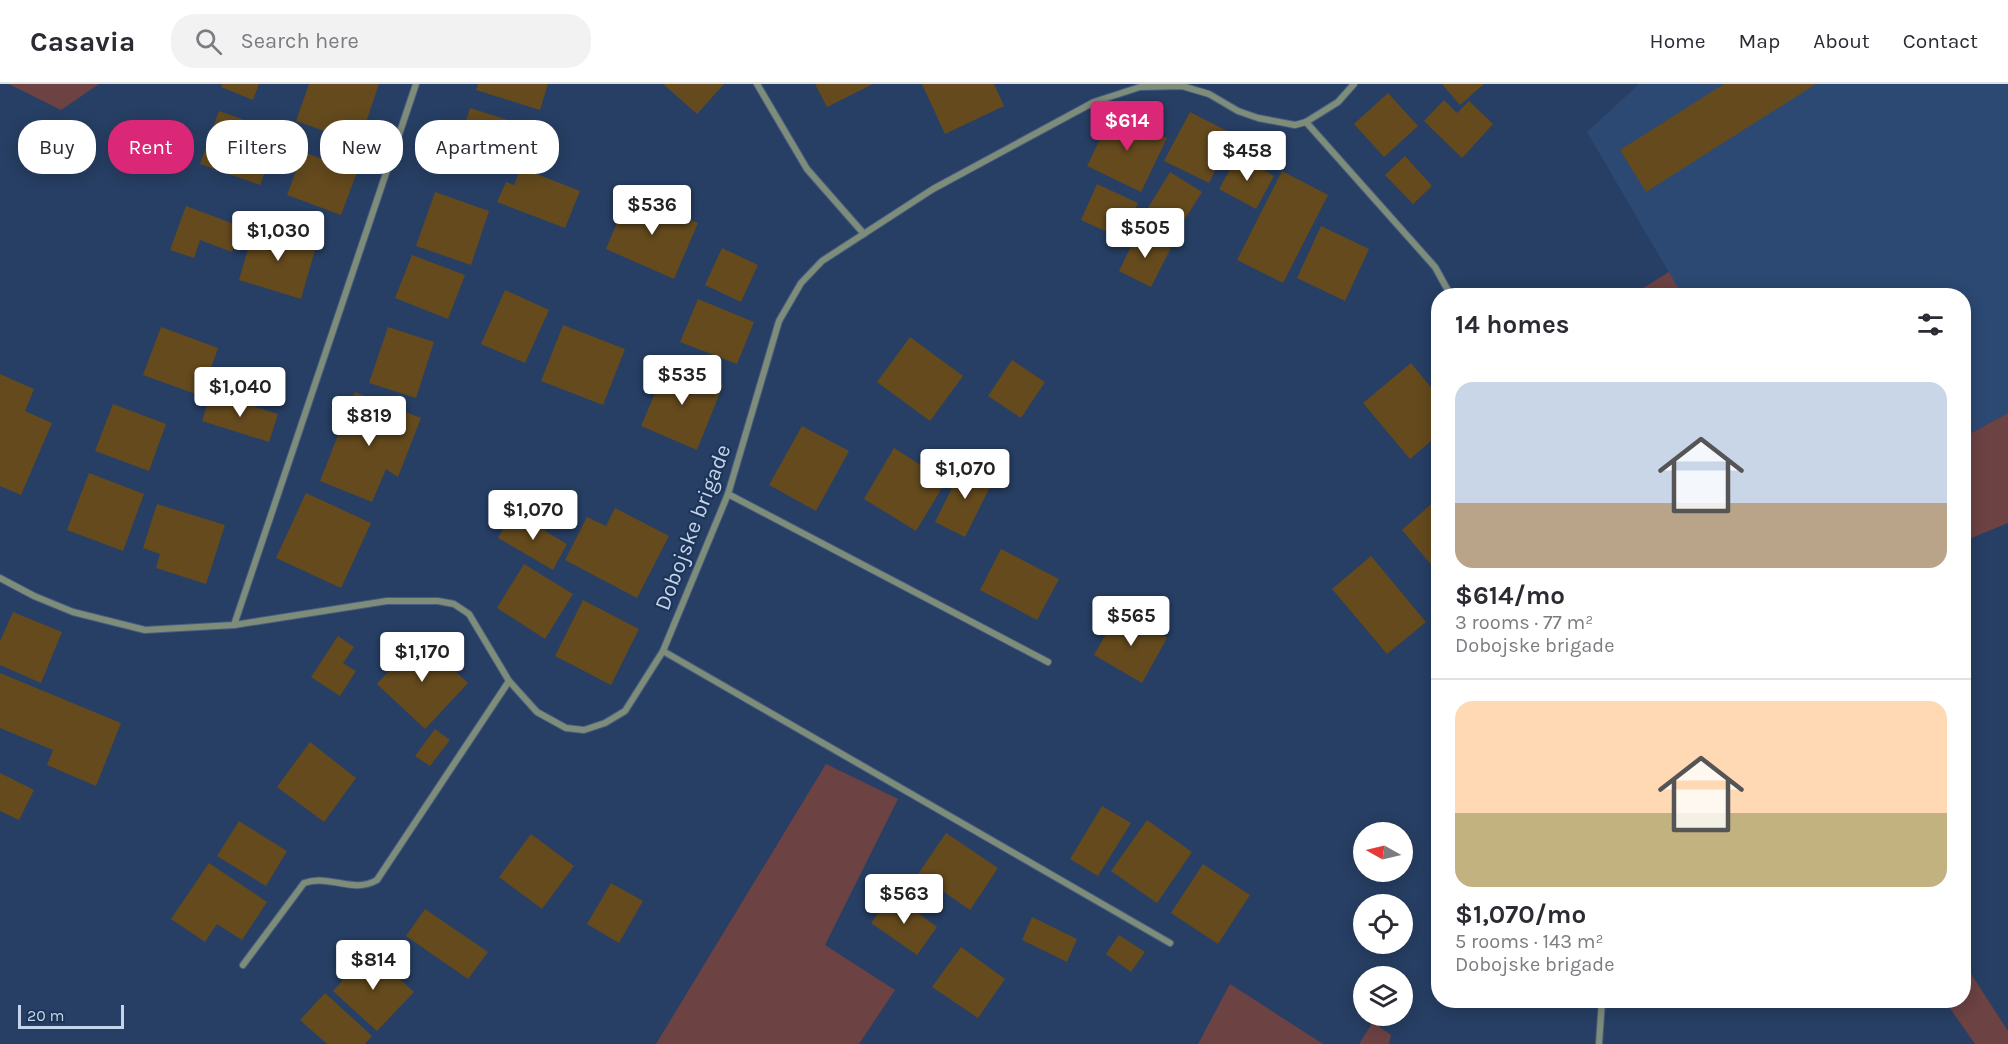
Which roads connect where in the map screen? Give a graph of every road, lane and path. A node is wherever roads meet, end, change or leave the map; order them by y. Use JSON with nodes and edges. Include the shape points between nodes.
{"nodes":[{"id":1,"x":416,"y":84,"type":"edge"},
{"id":2,"x":757,"y":84,"type":"edge"},
{"id":3,"x":1354,"y":84,"type":"edge"},
{"id":4,"x":1306,"y":122,"type":"junction"},
{"id":5,"x":864,"y":234,"type":"junction"},
{"id":6,"x":1447,"y":288,"type":"edge"},
{"id":7,"x":728,"y":494,"type":"junction"},
{"id":8,"x":0,"y":578,"type":"edge"},
{"id":9,"x":234,"y":624,"type":"junction"},
{"id":10,"x":663,"y":651,"type":"junction"},
{"id":11,"x":1047,"y":662,"type":"dead end"},
{"id":12,"x":509,"y":681,"type":"junction"},
{"id":13,"x":1170,"y":943,"type":"dead end"},
{"id":14,"x":243,"y":965,"type":"dead end"},
{"id":15,"x":1601,"y":1008,"type":"edge"},
{"id":16,"x":1599,"y":1044,"type":"edge"}],
"edges":[{"from":1,"to":9,"type":"street"},
{"from":2,"to":5,"type":"street","via":[[807,169]]},
{"from":3,"to":4,"type":"street","via":[[1338,102]]},
{"from":4,"to":5,"type":"street","name":"Dobojske brigade","via":[[1280,123],[1258,118],[1209,94],[1182,86],[1140,87],[1094,102],[933,189]]},
{"from":4,"to":6,"type":"street","via":[[1435,267]]},
{"from":5,"to":7,"type":"street","name":"Dobojske brigade","via":[[822,261],[801,283],[779,321]]},
{"from":7,"to":10,"type":"street","name":"Dobojske brigade"},
{"from":7,"to":11,"type":"street"},
{"from":8,"to":9,"type":"street","name":"Dobojske brigade","via":[[73,612],[115,624],[146,630]]},
{"from":9,"to":12,"type":"street","name":"Dobojske brigade","via":[[387,601],[454,604],[469,614]]},
{"from":10,"to":12,"type":"street","name":"Dobojske brigade","via":[[626,711],[584,730],[566,728],[537,712]]},
{"from":10,"to":13,"type":"street"},
{"from":12,"to":14,"type":"street","via":[[377,880],[366,886],[326,879],[304,883]]},
{"from":15,"to":16,"type":"street"}]}
